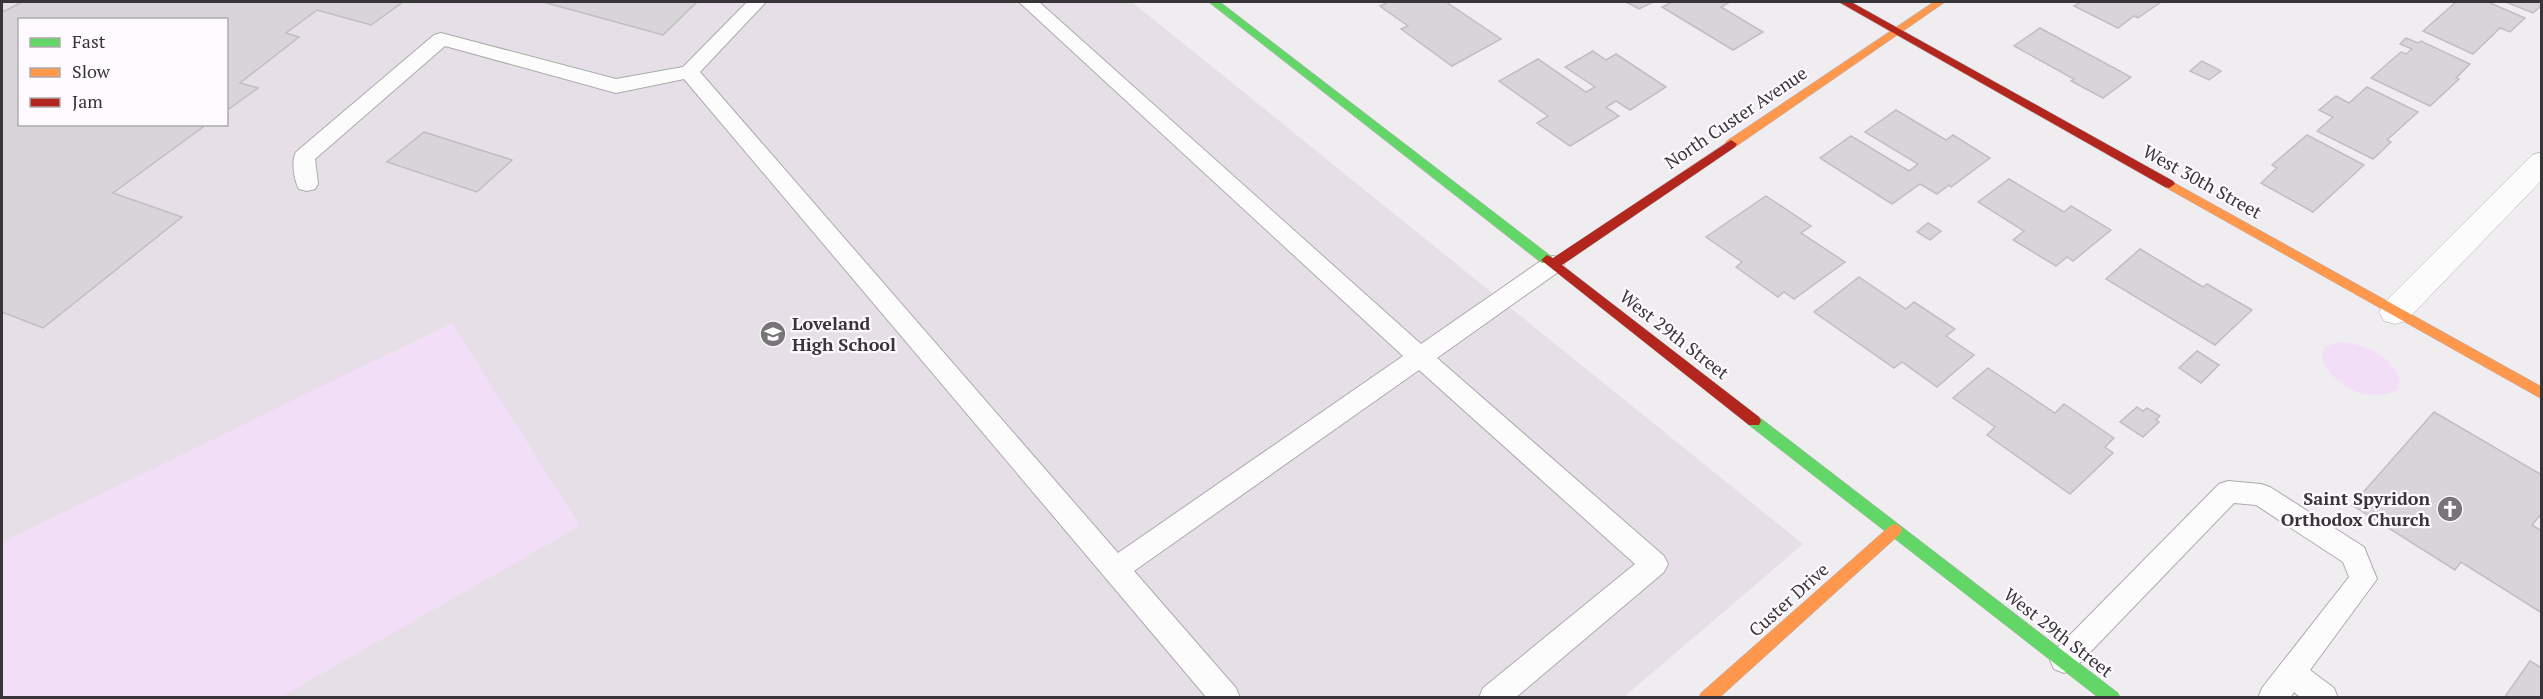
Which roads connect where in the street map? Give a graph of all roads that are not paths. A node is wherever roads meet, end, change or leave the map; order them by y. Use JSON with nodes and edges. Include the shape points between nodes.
{"nodes":[{"id":1,"x":757,"y":2,"type":"edge"},
{"id":2,"x":1028,"y":2,"type":"edge"},
{"id":3,"x":1214,"y":2,"type":"edge"},
{"id":4,"x":1844,"y":2,"type":"edge"},
{"id":5,"x":1940,"y":2,"type":"edge"},
{"id":6,"x":1896,"y":30,"type":"junction"},
{"id":7,"x":689,"y":72,"type":"junction"},
{"id":8,"x":2541,"y":162,"type":"edge"},
{"id":9,"x":306,"y":183,"type":"dead end"},
{"id":10,"x":1553,"y":264,"type":"junction"},
{"id":11,"x":2395,"y":312,"type":"junction"},
{"id":12,"x":1419,"y":356,"type":"junction"},
{"id":13,"x":2541,"y":394,"type":"edge"},
{"id":14,"x":1895,"y":530,"type":"junction"},
{"id":15,"x":1115,"y":570,"type":"junction"},
{"id":16,"x":2064,"y":660,"type":"junction"},
{"id":17,"x":2291,"y":673,"type":"junction"},
{"id":18,"x":1226,"y":698,"type":"edge"},
{"id":19,"x":1493,"y":698,"type":"edge"},
{"id":20,"x":1707,"y":698,"type":"edge"},
{"id":21,"x":2112,"y":698,"type":"edge"},
{"id":22,"x":2272,"y":698,"type":"edge"},
{"id":23,"x":2324,"y":698,"type":"edge"}],
"edges":[{"from":1,"to":7,"type":"lane"},
{"from":2,"to":12,"type":"lane"},
{"from":3,"to":10,"type":"street","name":"West 29th Street"},
{"from":4,"to":6,"type":"street","name":"West 30th Street"},
{"from":5,"to":6,"type":"street","name":"North Custer Avenue"},
{"from":6,"to":10,"type":"street","name":"North Custer Avenue"},
{"from":6,"to":11,"type":"street","name":"West 30th Street"},
{"from":7,"to":9,"type":"lane","via":[[616,86],[441,39],[304,157]]},
{"from":7,"to":15,"type":"lane"},
{"from":8,"to":11,"type":"street"},
{"from":10,"to":12,"type":"lane"},
{"from":10,"to":14,"type":"street","name":"West 29th Street"},
{"from":11,"to":13,"type":"street","name":"West 30th Street"},
{"from":12,"to":15,"type":"lane"},
{"from":12,"to":19,"type":"lane","via":[[1654,564]]},
{"from":14,"to":16,"type":"street","name":"West 29th Street"},
{"from":14,"to":20,"type":"street","name":"Custer Drive"},
{"from":15,"to":18,"type":"lane"},
{"from":16,"to":17,"type":"lane","via":[[2228,492],[2261,495],[2354,555],[2363,579]]},
{"from":16,"to":21,"type":"street","name":"West 29th Street"},
{"from":17,"to":22,"type":"lane"},
{"from":17,"to":23,"type":"lane"}]}
